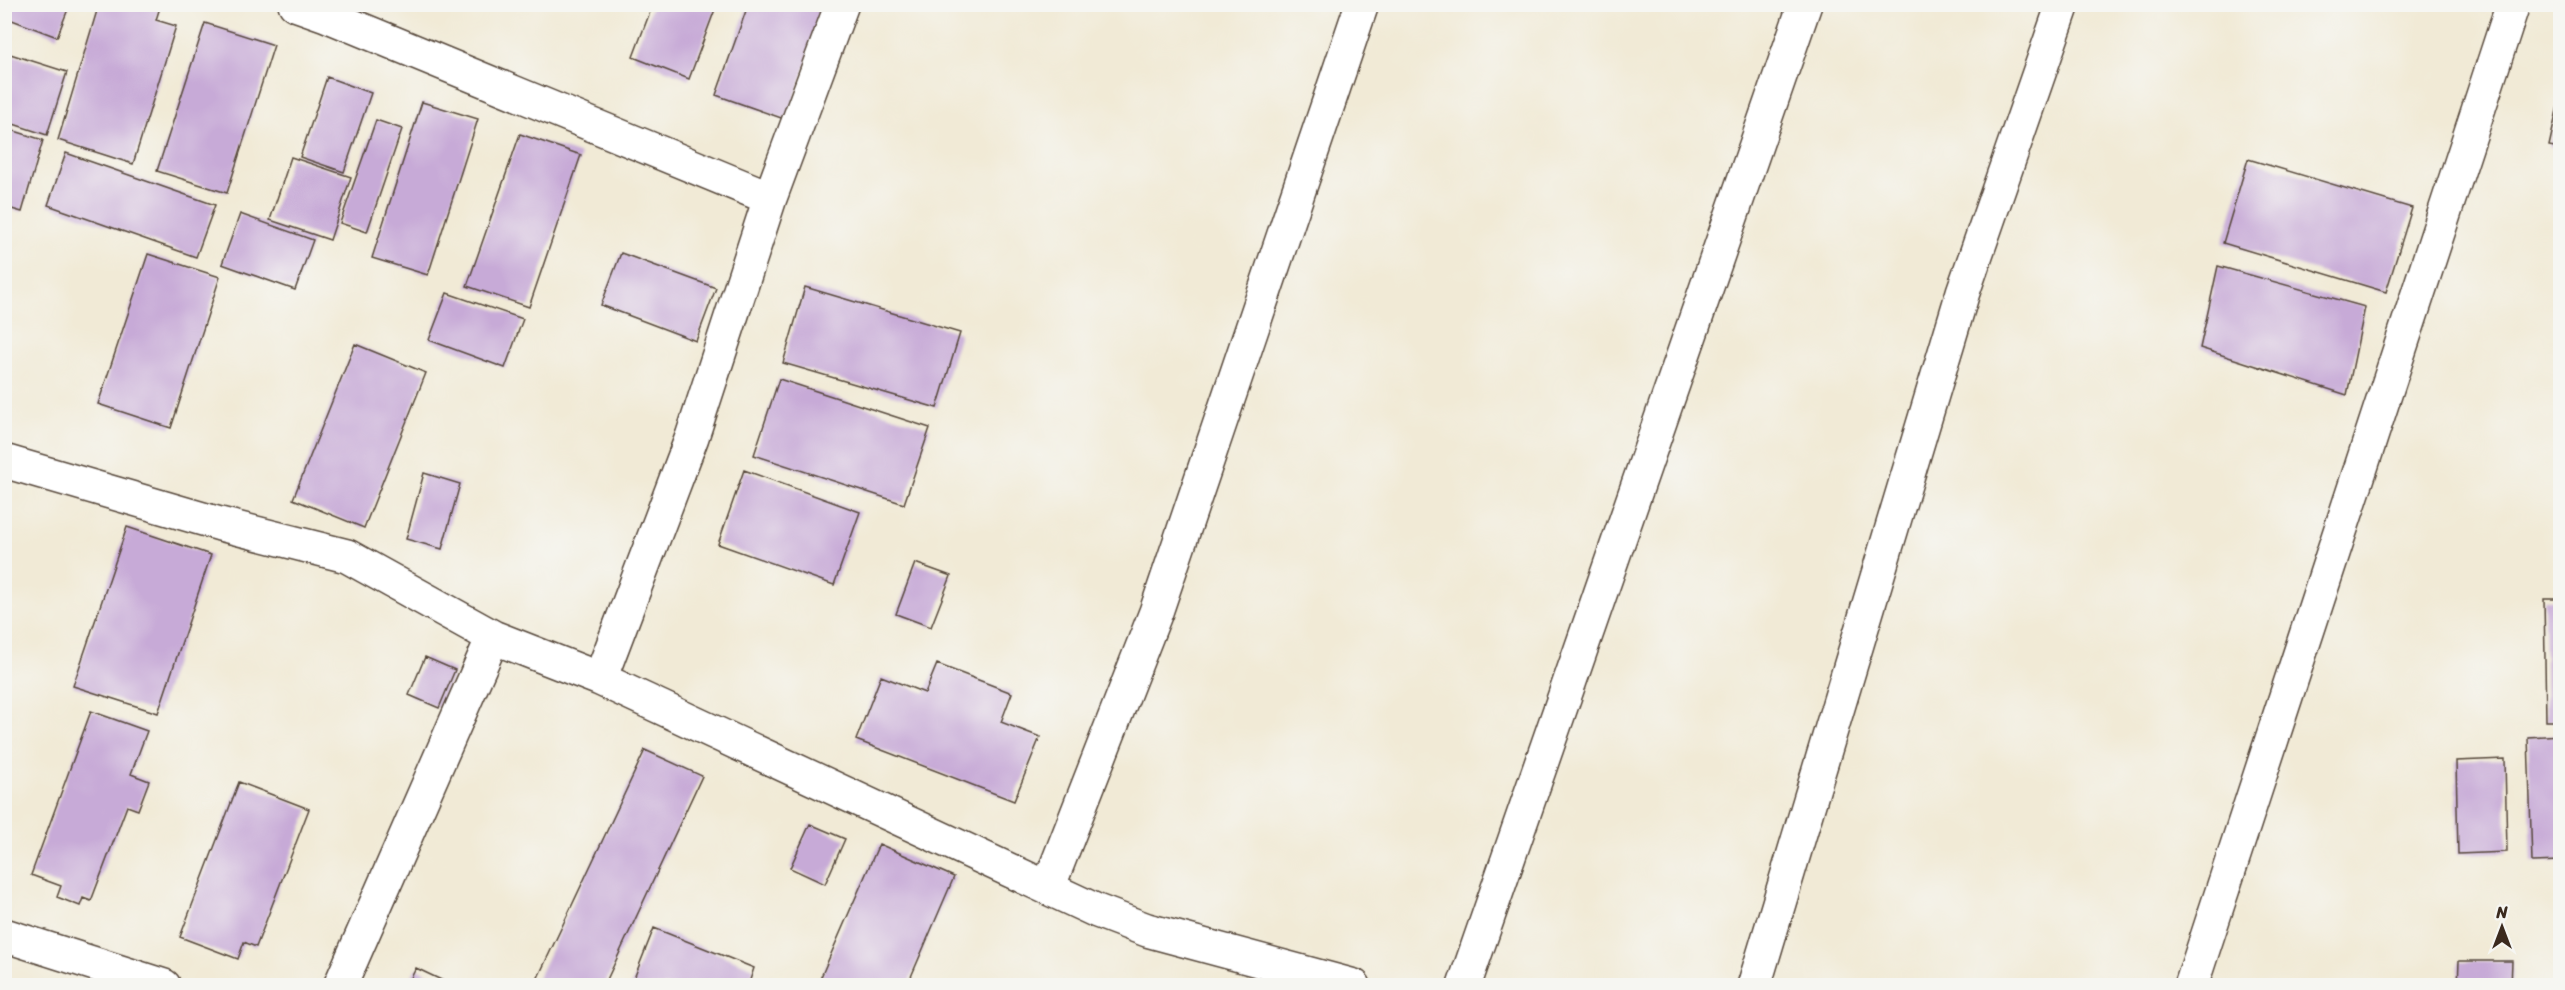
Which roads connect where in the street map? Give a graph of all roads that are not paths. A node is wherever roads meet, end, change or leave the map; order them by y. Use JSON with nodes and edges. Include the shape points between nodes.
{"nodes":[{"id":1,"x":295,"y":4,"type":"edge"},
{"id":2,"x":842,"y":4,"type":"edge"},
{"id":3,"x":1362,"y":4,"type":"edge"},
{"id":4,"x":1805,"y":4,"type":"edge"},
{"id":5,"x":2063,"y":4,"type":"edge"},
{"id":6,"x":2513,"y":4,"type":"edge"},
{"id":7,"x":770,"y":198,"type":"junction"},
{"id":8,"x":4,"y":461,"type":"edge"},
{"id":9,"x":493,"y":637,"type":"junction"},
{"id":10,"x":600,"y":679,"type":"junction"},
{"id":11,"x":1048,"y":888,"type":"junction"},
{"id":12,"x":4,"y":935,"type":"edge"},
{"id":13,"x":164,"y":986,"type":"edge"},
{"id":14,"x":340,"y":986,"type":"edge"},
{"id":15,"x":1354,"y":986,"type":"edge"},
{"id":16,"x":1464,"y":986,"type":"edge"},
{"id":17,"x":1754,"y":986,"type":"edge"},
{"id":18,"x":2191,"y":986,"type":"edge"}],
"edges":[{"from":1,"to":7,"type":"street"},
{"from":2,"to":7,"type":"street"},
{"from":3,"to":11,"type":"street","via":[[1156,612]]},
{"from":4,"to":16,"type":"street"},
{"from":5,"to":17,"type":"street","via":[[1963,292]]},
{"from":6,"to":18,"type":"street"},
{"from":7,"to":10,"type":"street","via":[[692,437]]},
{"from":8,"to":9,"type":"street","via":[[220,524],[347,556]]},
{"from":9,"to":10,"type":"street"},
{"from":9,"to":14,"type":"street"},
{"from":10,"to":11,"type":"street"},
{"from":11,"to":15,"type":"street","via":[[1147,930]]},
{"from":12,"to":13,"type":"street"}]}
